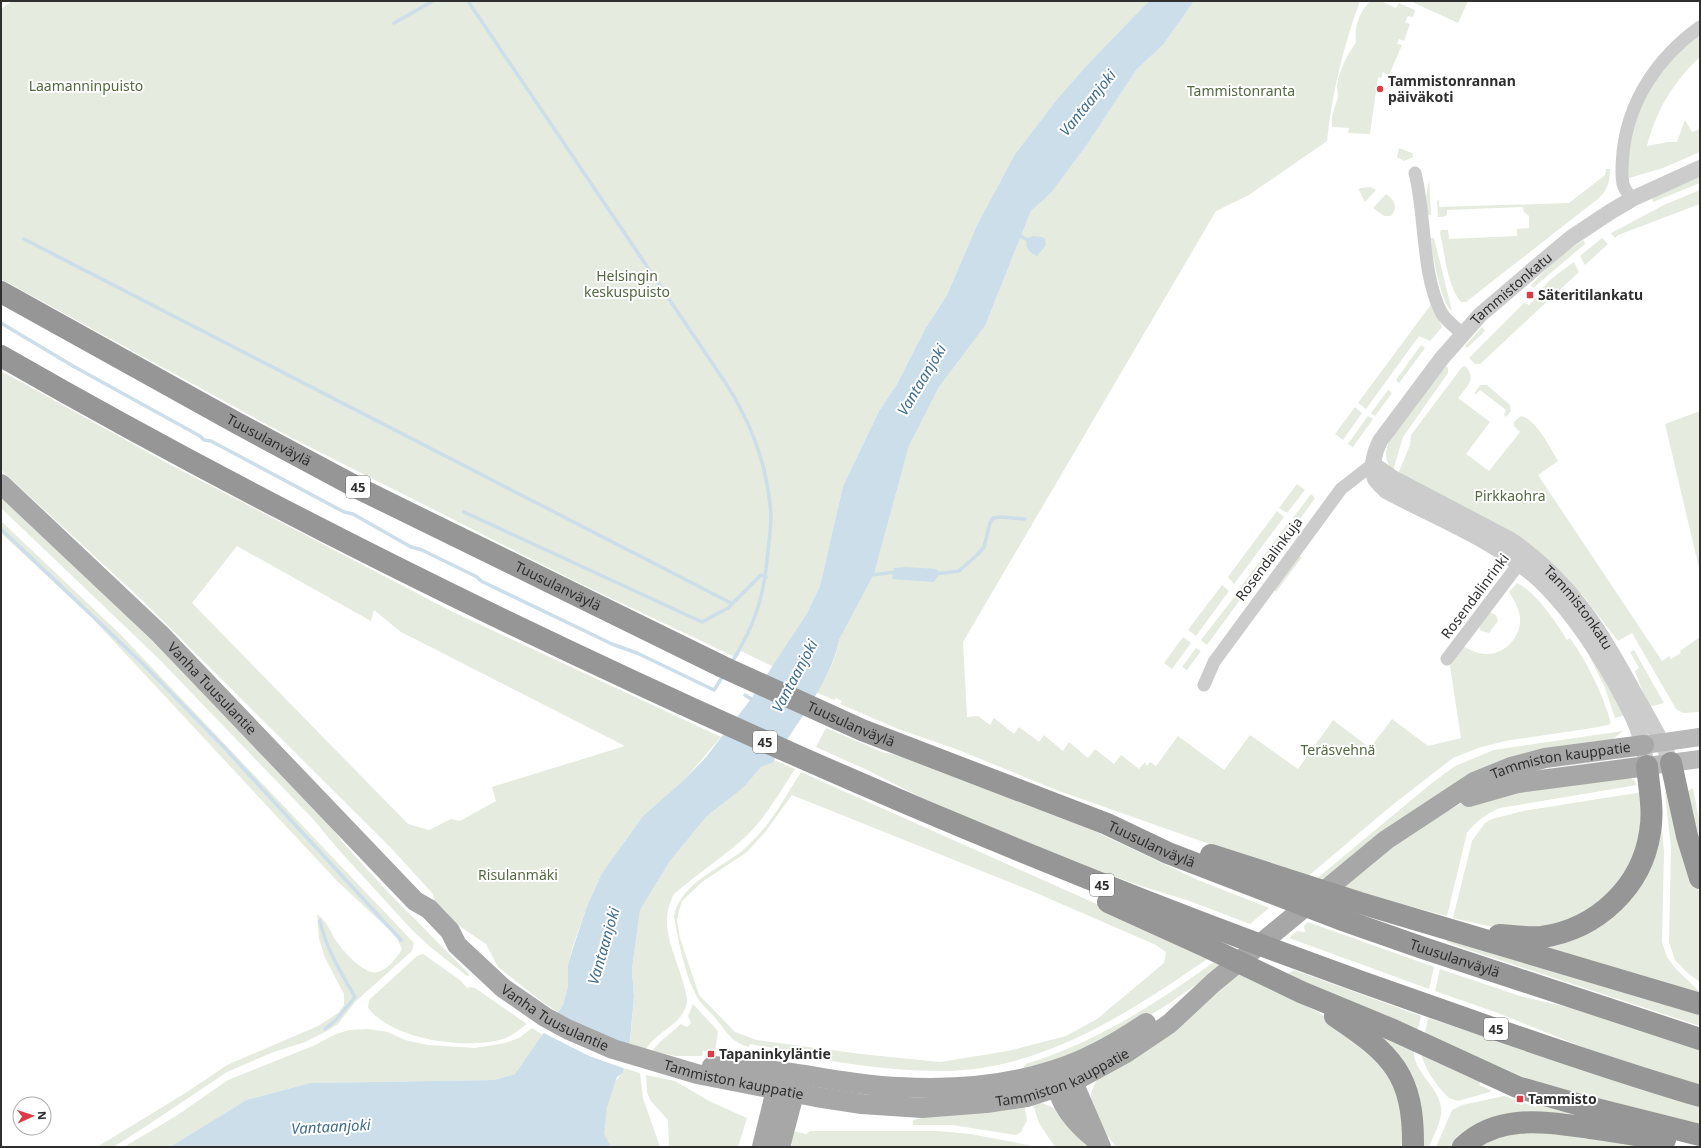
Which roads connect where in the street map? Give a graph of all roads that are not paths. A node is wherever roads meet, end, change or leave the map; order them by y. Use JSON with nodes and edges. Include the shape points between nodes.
{"nodes":[{"id":1,"x":1700,"y":27,"type":"edge"},
{"id":2,"x":1700,"y":168,"type":"edge"},
{"id":3,"x":1415,"y":173,"type":"dead end"},
{"id":4,"x":1632,"y":199,"type":"junction"},
{"id":5,"x":1,"y":292,"type":"edge"},
{"id":6,"x":1463,"y":334,"type":"junction"},
{"id":7,"x":1,"y":356,"type":"edge"},
{"id":8,"x":1373,"y":464,"type":"junction"},
{"id":9,"x":1,"y":484,"type":"edge"},
{"id":10,"x":1523,"y":558,"type":"junction"},
{"id":11,"x":1447,"y":659,"type":"dead end"},
{"id":12,"x":1204,"y":685,"type":"dead end"},
{"id":13,"x":1700,"y":738,"type":"edge"},
{"id":14,"x":1653,"y":744,"type":"junction"},
{"id":15,"x":1700,"y":759,"type":"edge"},
{"id":16,"x":1671,"y":763,"type":"junction"},
{"id":17,"x":1646,"y":766,"type":"junction"},
{"id":18,"x":1432,"y":810,"type":"junction"},
{"id":19,"x":984,"y":837,"type":"junction"},
{"id":20,"x":1700,"y":878,"type":"edge"},
{"id":21,"x":1276,"y":886,"type":"junction"},
{"id":22,"x":1454,"y":930,"type":"junction"},
{"id":23,"x":1300,"y":992,"type":"junction"},
{"id":24,"x":1700,"y":1004,"type":"edge"},
{"id":25,"x":1700,"y":1038,"type":"edge"},
{"id":26,"x":668,"y":1064,"type":"junction"},
{"id":27,"x":790,"y":1073,"type":"junction"},
{"id":28,"x":1061,"y":1080,"type":"junction"},
{"id":29,"x":785,"y":1092,"type":"junction"},
{"id":30,"x":1700,"y":1096,"type":"edge"},
{"id":31,"x":1700,"y":1135,"type":"edge"},
{"id":32,"x":1099,"y":1144,"type":"edge"},
{"id":33,"x":1700,"y":1146,"type":"edge"},
{"id":34,"x":762,"y":1147,"type":"edge"},
{"id":35,"x":780,"y":1147,"type":"edge"},
{"id":36,"x":1413,"y":1147,"type":"edge"},
{"id":37,"x":1463,"y":1147,"type":"edge"}],
"edges":[{"from":1,"to":4,"type":"street","via":[[1684,39],[1660,64],[1648,80],[1632,112],[1621,166],[1623,185]]},
{"from":2,"to":4,"type":"street","name":"Tammistonkatu"},
{"from":3,"to":6,"type":"street","via":[[1434,289],[1442,313]]},
{"from":4,"to":6,"type":"street","name":"Tammistonkatu","via":[[1571,238],[1480,316]]},
{"from":5,"to":21,"type":"highway","name":"Tuusulanväylä","number":"45","via":[[234,422],[356,486],[723,667],[862,730],[1106,824],[1168,853]]},
{"from":6,"to":8,"type":"street","name":"Tammistonkatu","via":[[1380,441]]},
{"from":7,"to":19,"type":"highway","number":"45","via":[[340,540],[694,710]]},
{"from":8,"to":10,"type":"street","name":"Tammistonkatu","via":[[1375,479],[1386,491],[1489,544]]},
{"from":8,"to":12,"type":"street","name":"Rosendalinkuja","via":[[1341,489],[1214,662]]},
{"from":9,"to":26,"type":"main road","name":"Vanha Tuusulantie","via":[[160,634],[415,901],[429,909],[450,931],[457,945],[481,968],[545,1017],[587,1039]]},
{"from":10,"to":11,"type":"street","name":"Rosendalinrinki"},
{"from":10,"to":14,"type":"street","name":"Tammistonkatu","via":[[1538,579],[1567,609],[1589,640],[1637,726]]},
{"from":13,"to":14,"type":"main road","name":"Tammiston kauppatie"},
{"from":14,"to":16,"type":"street","name":"Tammistonkatu"},
{"from":14,"to":17,"type":"street","name":"Tammistonkatu"},
{"from":14,"to":18,"type":"main road","name":"Tammiston kauppatie","via":[[1545,758],[1511,767],[1474,782]]},
{"from":15,"to":16,"type":"main road","name":"Tammiston kauppatie"},
{"from":16,"to":17,"type":"main road","name":"Tammiston kauppatie"},
{"from":16,"to":20,"type":"highway","via":[[1687,836]]},
{"from":17,"to":18,"type":"main road","name":"Tammiston kauppatie","via":[[1518,783]]},
{"from":17,"to":22,"type":"highway","via":[[1652,814],[1647,848],[1633,879],[1621,896],[1606,909],[1577,927],[1541,937]]},
{"from":18,"to":28,"type":"main road","name":"Tammiston kauppatie","via":[[1386,840],[1213,982],[1123,1038],[1080,1060]]},
{"from":19,"to":23,"type":"highway","via":[[1025,865]]},
{"from":19,"to":30,"type":"highway","number":"45","via":[[1293,958],[1616,1071]]},
{"from":21,"to":22,"type":"highway","via":[[1360,903]]},
{"from":21,"to":25,"type":"highway","name":"Tuusulanväylä","number":"45","via":[[1340,919]]},
{"from":22,"to":24,"type":"highway"},
{"from":23,"to":31,"type":"highway","via":[[1393,1030],[1517,1087],[1580,1106]]},
{"from":23,"to":36,"type":"highway","via":[[1371,1042],[1396,1067],[1409,1097],[1413,1120]]},
{"from":26,"to":27,"type":"main road","name":"Tammiston kauppatie","via":[[710,1065]]},
{"from":26,"to":29,"type":"main road","name":"Tammiston kauppatie","via":[[697,1074]]},
{"from":27,"to":28,"type":"main road","name":"Tammiston kauppatie","via":[[898,1087],[985,1085],[1022,1078]]},
{"from":27,"to":29,"type":"main road"},
{"from":28,"to":29,"type":"main road","name":"Tammiston kauppatie","via":[[1026,1097],[922,1108],[862,1104]]},
{"from":28,"to":32,"type":"main road","via":[[1067,1111],[1079,1127]]},
{"from":29,"to":34,"type":"main road"},
{"from":29,"to":35,"type":"main road"},
{"from":33,"to":37,"type":"highway","via":[[1578,1126],[1527,1122],[1502,1125],[1482,1132]]}]}
